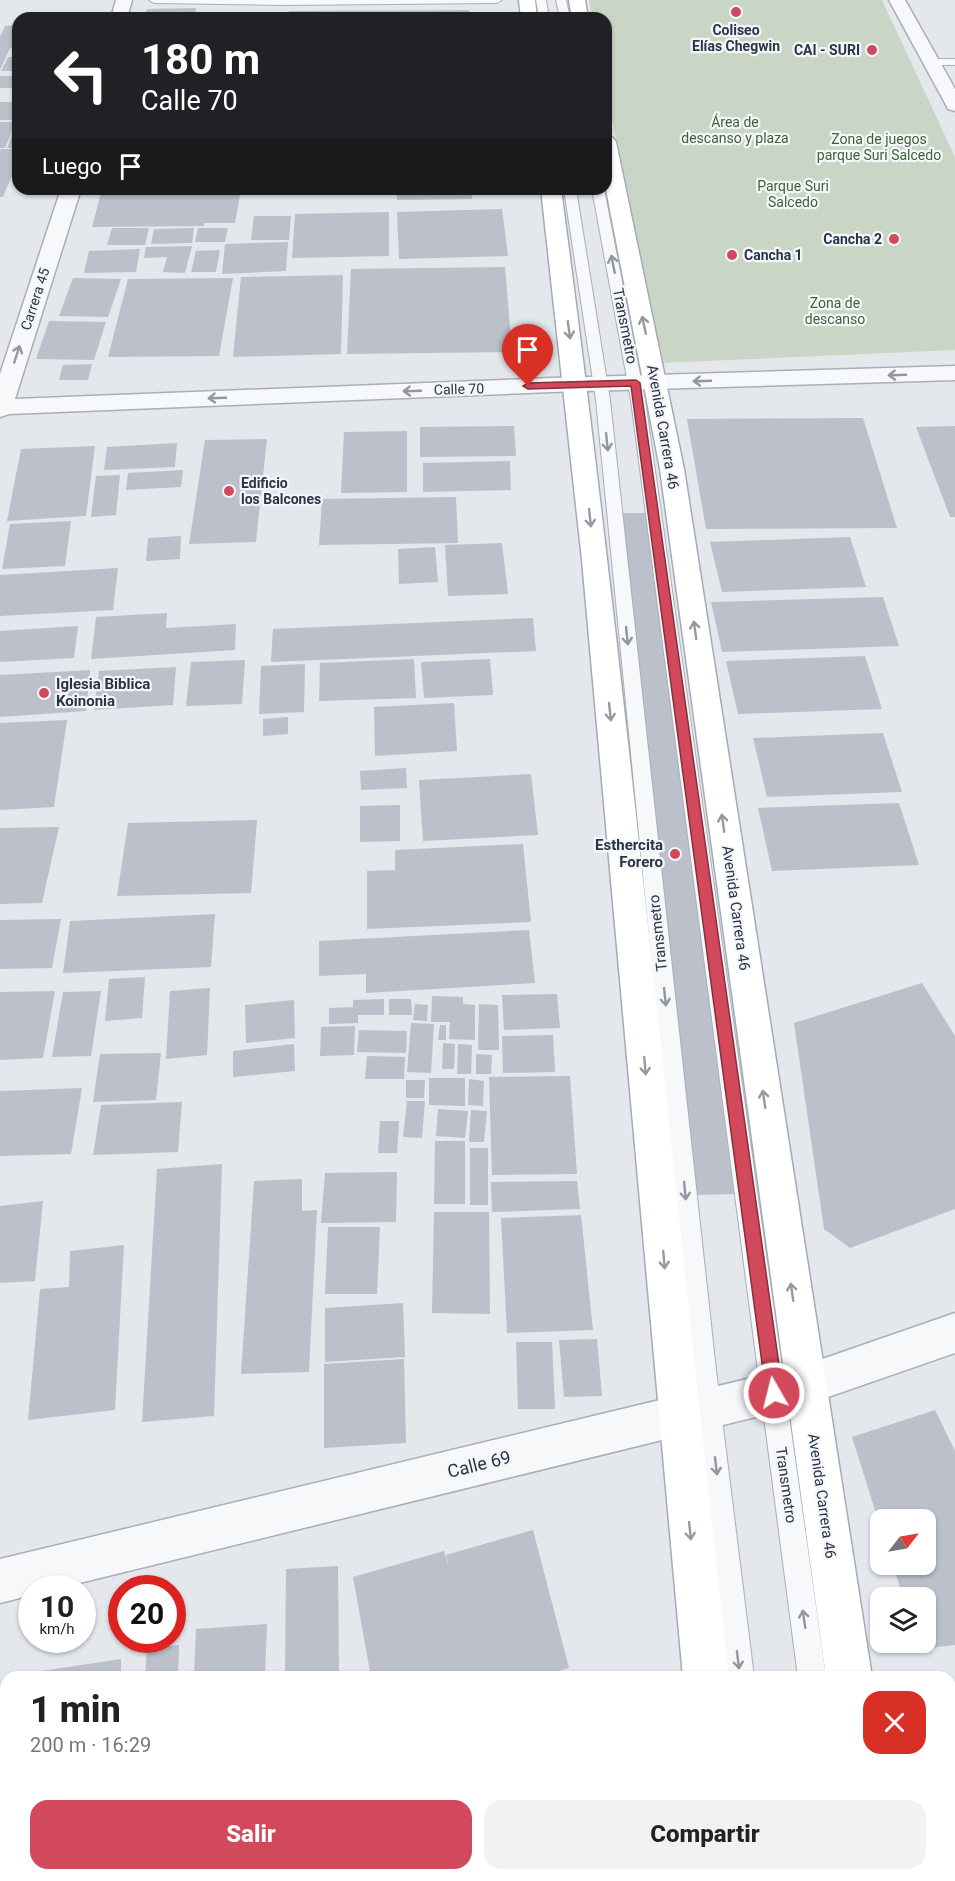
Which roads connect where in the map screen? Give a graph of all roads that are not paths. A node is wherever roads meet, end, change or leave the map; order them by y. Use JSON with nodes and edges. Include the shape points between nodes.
{"nodes":[{"id":1,"x":154,"y":0,"type":"edge"},
{"id":2,"x":497,"y":0,"type":"edge"},
{"id":3,"x":897,"y":0,"type":"edge"},
{"id":4,"x":930,"y":62,"type":"junction"},
{"id":5,"x":955,"y":62,"type":"edge"},
{"id":6,"x":955,"y":105,"type":"edge"},
{"id":7,"x":612,"y":178,"type":"edge"},
{"id":8,"x":68,"y":195,"type":"edge"},
{"id":9,"x":552,"y":195,"type":"edge"},
{"id":10,"x":571,"y":195,"type":"edge"},
{"id":11,"x":599,"y":195,"type":"edge"},
{"id":12,"x":955,"y":373,"type":"edge"},
{"id":13,"x":646,"y":382,"type":"junction"},
{"id":14,"x":601,"y":384,"type":"junction"},
{"id":15,"x":576,"y":385,"type":"junction"},
{"id":16,"x":0,"y":408,"type":"edge"},
{"id":17,"x":955,"y":1333,"type":"edge"},
{"id":18,"x":790,"y":1389,"type":"junction"},
{"id":19,"x":693,"y":1412,"type":"junction"},
{"id":20,"x":0,"y":1581,"type":"edge"},
{"id":21,"x":706,"y":1671,"type":"edge"},
{"id":22,"x":739,"y":1671,"type":"edge"},
{"id":23,"x":812,"y":1671,"type":"edge"},
{"id":24,"x":848,"y":1671,"type":"edge"}],
"edges":[{"from":1,"to":2,"type":"lane"},
{"from":3,"to":4,"type":"street"},
{"from":4,"to":5,"type":"lane"},
{"from":4,"to":6,"type":"street"},
{"from":13,"to":7,"type":"main road","name":"Avenida Carrera 46","one_way":true},
{"from":16,"to":8,"type":"street","name":"Carrera 45","one_way":true},
{"from":9,"to":15,"type":"main road","one_way":true},
{"from":10,"to":14,"type":"lane","name":"Transmetro"},
{"from":13,"to":11,"type":"lane","name":"Transmetro","one_way":true},
{"from":12,"to":13,"type":"street","name":"Calle 70","one_way":true},
{"from":13,"to":14,"type":"street","name":"Calle 70"},
{"from":13,"to":18,"type":"lane","name":"Transmetro"},
{"from":18,"to":13,"type":"main road","name":"Avenida Carrera 46","one_way":true,"via":[[673,481]]},
{"from":14,"to":15,"type":"street","name":"Calle 70"},
{"from":14,"to":19,"type":"lane","name":"Transmetro","one_way":true},
{"from":15,"to":16,"type":"street","name":"Calle 70","one_way":true},
{"from":15,"to":19,"type":"main road","one_way":true,"via":[[632,924]]},
{"from":17,"to":18,"type":"street","name":"Calle 69"},
{"from":18,"to":19,"type":"street","name":"Calle 69"},
{"from":23,"to":18,"type":"lane","name":"Transmetro","one_way":true},
{"from":18,"to":24,"type":"main road","name":"Avenida Carrera 46"},
{"from":19,"to":20,"type":"street","name":"Calle 69"},
{"from":19,"to":21,"type":"main road","one_way":true},
{"from":19,"to":22,"type":"lane","name":"Transmetro","one_way":true}]}
